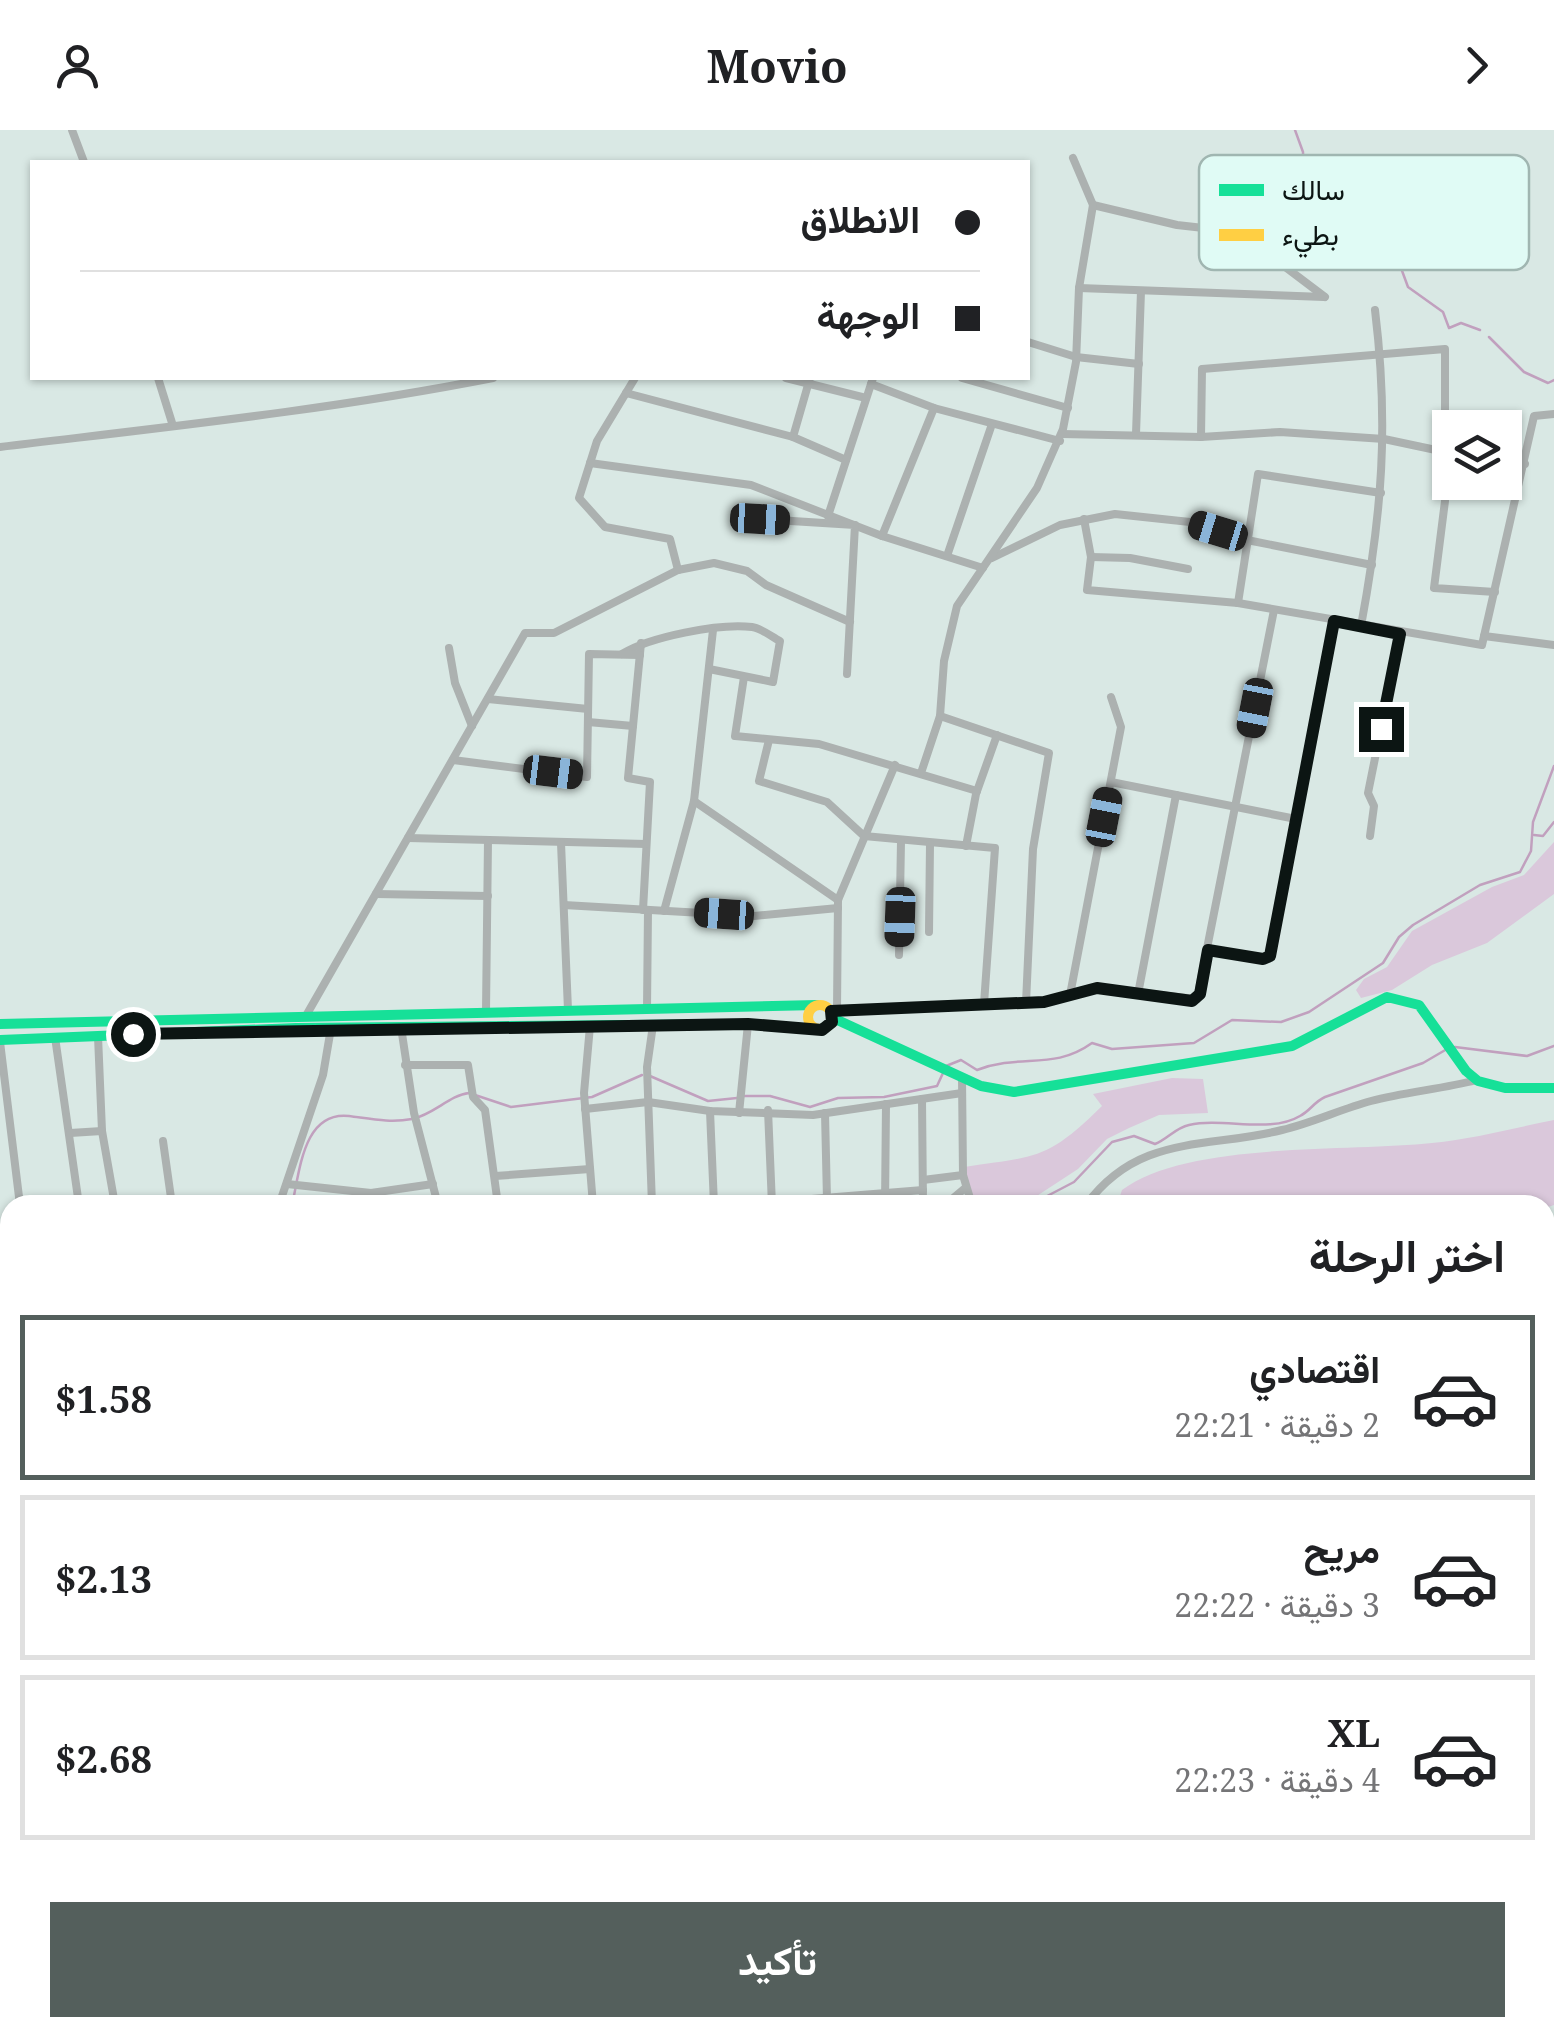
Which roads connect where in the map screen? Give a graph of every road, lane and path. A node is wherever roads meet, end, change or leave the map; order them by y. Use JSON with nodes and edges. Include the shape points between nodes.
{"nodes":[{"id":1,"x":72,"y":130,"type":"edge"},
{"id":2,"x":1073,"y":158,"type":"dead end"},
{"id":3,"x":83,"y":160,"type":"edge"},
{"id":4,"x":1093,"y":206,"type":"junction"},
{"id":5,"x":1199,"y":228,"type":"edge"},
{"id":6,"x":1290,"y":270,"type":"edge"},
{"id":7,"x":1079,"y":288,"type":"junction"},
{"id":8,"x":1141,"y":291,"type":"junction"},
{"id":9,"x":1376,"y":310,"type":"dead end"},
{"id":10,"x":1030,"y":343,"type":"edge"},
{"id":11,"x":1381,"y":354,"type":"junction"},
{"id":12,"x":1076,"y":357,"type":"junction"},
{"id":13,"x":1139,"y":364,"type":"junction"},
{"id":14,"x":159,"y":380,"type":"edge"},
{"id":15,"x":484,"y":380,"type":"edge"},
{"id":16,"x":634,"y":380,"type":"edge"},
{"id":17,"x":809,"y":380,"type":"edge"},
{"id":18,"x":969,"y":380,"type":"edge"},
{"id":19,"x":872,"y":381,"type":"edge"},
{"id":20,"x":626,"y":392,"type":"junction"},
{"id":21,"x":866,"y":398,"type":"junction"},
{"id":22,"x":934,"y":408,"type":"junction"},
{"id":23,"x":1068,"y":408,"type":"junction"},
{"id":24,"x":1446,"y":410,"type":"edge"},
{"id":25,"x":1554,"y":414,"type":"edge"},
{"id":26,"x":992,"y":424,"type":"junction"},
{"id":27,"x":173,"y":426,"type":"junction"},
{"id":28,"x":1136,"y":434,"type":"junction"},
{"id":29,"x":792,"y":436,"type":"junction"},
{"id":30,"x":1201,"y":437,"type":"junction"},
{"id":31,"x":1061,"y":438,"type":"junction"},
{"id":32,"x":1384,"y":439,"type":"junction"},
{"id":33,"x":0,"y":447,"type":"edge"},
{"id":34,"x":1432,"y":450,"type":"edge"},
{"id":35,"x":846,"y":460,"type":"junction"},
{"id":36,"x":590,"y":464,"type":"junction"},
{"id":37,"x":1522,"y":464,"type":"edge"},
{"id":38,"x":1525,"y":464,"type":"junction"},
{"id":39,"x":1381,"y":493,"type":"junction"},
{"id":40,"x":1445,"y":500,"type":"edge"},
{"id":41,"x":828,"y":516,"type":"junction"},
{"id":42,"x":760,"y":519,"type":"dead end"},
{"id":43,"x":1084,"y":519,"type":"junction"},
{"id":44,"x":855,"y":524,"type":"junction"},
{"id":45,"x":882,"y":536,"type":"junction"},
{"id":46,"x":1247,"y":540,"type":"junction"},
{"id":47,"x":947,"y":556,"type":"junction"},
{"id":48,"x":1091,"y":557,"type":"junction"},
{"id":49,"x":985,"y":564,"type":"junction"},
{"id":50,"x":1372,"y":564,"type":"junction"},
{"id":51,"x":1188,"y":569,"type":"dead end"},
{"id":52,"x":678,"y":570,"type":"junction"},
{"id":53,"x":1495,"y":592,"type":"junction"},
{"id":54,"x":1238,"y":603,"type":"junction"},
{"id":55,"x":1274,"y":610,"type":"junction"},
{"id":56,"x":1334,"y":621,"type":"junction"},
{"id":57,"x":850,"y":622,"type":"junction"},
{"id":58,"x":1361,"y":626,"type":"junction"},
{"id":59,"x":713,"y":630,"type":"junction"},
{"id":60,"x":1400,"y":634,"type":"junction"},
{"id":61,"x":1484,"y":636,"type":"junction"},
{"id":62,"x":641,"y":642,"type":"junction"},
{"id":63,"x":1554,"y":644,"type":"edge"},
{"id":64,"x":449,"y":648,"type":"dead end"},
{"id":65,"x":622,"y":654,"type":"junction"},
{"id":66,"x":640,"y":655,"type":"junction"},
{"id":67,"x":709,"y":668,"type":"junction"},
{"id":68,"x":847,"y":674,"type":"dead end"},
{"id":69,"x":744,"y":676,"type":"junction"},
{"id":70,"x":1112,"y":697,"type":"dead end"},
{"id":71,"x":488,"y":699,"type":"junction"},
{"id":72,"x":588,"y":709,"type":"junction"},
{"id":73,"x":940,"y":716,"type":"junction"},
{"id":74,"x":588,"y":722,"type":"junction"},
{"id":75,"x":472,"y":726,"type":"junction"},
{"id":76,"x":633,"y":726,"type":"junction"},
{"id":77,"x":997,"y":735,"type":"junction"},
{"id":78,"x":769,"y":740,"type":"junction"},
{"id":79,"x":452,"y":760,"type":"junction"},
{"id":80,"x":895,"y":766,"type":"junction"},
{"id":81,"x":921,"y":773,"type":"junction"},
{"id":82,"x":1111,"y":782,"type":"junction"},
{"id":83,"x":978,"y":791,"type":"junction"},
{"id":84,"x":1176,"y":795,"type":"junction"},
{"id":85,"x":694,"y":801,"type":"junction"},
{"id":86,"x":1236,"y":807,"type":"junction"},
{"id":87,"x":1296,"y":819,"type":"junction"},
{"id":88,"x":864,"y":836,"type":"junction"},
{"id":89,"x":1370,"y":836,"type":"dead end"},
{"id":90,"x":408,"y":838,"type":"junction"},
{"id":91,"x":488,"y":840,"type":"junction"},
{"id":92,"x":901,"y":841,"type":"junction"},
{"id":93,"x":561,"y":843,"type":"junction"},
{"id":94,"x":646,"y":844,"type":"junction"},
{"id":95,"x":930,"y":844,"type":"junction"},
{"id":96,"x":966,"y":846,"type":"junction"},
{"id":97,"x":376,"y":894,"type":"junction"},
{"id":98,"x":488,"y":896,"type":"junction"},
{"id":99,"x":838,"y":904,"type":"junction"},
{"id":100,"x":564,"y":906,"type":"junction"},
{"id":101,"x":645,"y":910,"type":"junction"},
{"id":102,"x":664,"y":911,"type":"junction"},
{"id":103,"x":928,"y":932,"type":"dead end"},
{"id":104,"x":1208,"y":950,"type":"junction"},
{"id":105,"x":898,"y":955,"type":"dead end"},
{"id":106,"x":1138,"y":994,"type":"junction"},
{"id":107,"x":1070,"y":995,"type":"junction"},
{"id":108,"x":1026,"y":1002,"type":"junction"},
{"id":109,"x":984,"y":1004,"type":"junction"},
{"id":110,"x":818,"y":1005,"type":"junction"},
{"id":111,"x":647,"y":1009,"type":"junction"},
{"id":112,"x":568,"y":1010,"type":"junction"},
{"id":113,"x":427,"y":1011,"type":"junction"},
{"id":114,"x":446,"y":1011,"type":"junction"},
{"id":115,"x":486,"y":1011,"type":"junction"},
{"id":116,"x":834,"y":1013,"type":"junction"},
{"id":117,"x":307,"y":1014,"type":"junction"},
{"id":118,"x":66,"y":1021,"type":"junction"},
{"id":119,"x":91,"y":1021,"type":"junction"},
{"id":120,"x":0,"y":1024,"type":"edge"},
{"id":121,"x":748,"y":1024,"type":"junction"},
{"id":122,"x":653,"y":1025,"type":"junction"},
{"id":123,"x":590,"y":1026,"type":"junction"},
{"id":124,"x":401,"y":1027,"type":"junction"},
{"id":125,"x":426,"y":1027,"type":"junction"},
{"id":126,"x":446,"y":1027,"type":"junction"},
{"id":127,"x":331,"y":1028,"type":"junction"},
{"id":128,"x":819,"y":1029,"type":"junction"},
{"id":129,"x":859,"y":1033,"type":"junction"},
{"id":130,"x":95,"y":1036,"type":"junction"},
{"id":131,"x":61,"y":1038,"type":"junction"},
{"id":132,"x":0,"y":1041,"type":"edge"},
{"id":133,"x":405,"y":1065,"type":"junction"},
{"id":134,"x":959,"y":1076,"type":"junction"},
{"id":135,"x":1477,"y":1080,"type":"junction"},
{"id":136,"x":1554,"y":1088,"type":"edge"},
{"id":137,"x":962,"y":1093,"type":"junction"},
{"id":138,"x":922,"y":1099,"type":"junction"},
{"id":139,"x":584,"y":1101,"type":"junction"},
{"id":140,"x":648,"y":1102,"type":"junction"},
{"id":141,"x":886,"y":1104,"type":"junction"},
{"id":142,"x":768,"y":1110,"type":"junction"},
{"id":143,"x":710,"y":1111,"type":"junction"},
{"id":144,"x":740,"y":1113,"type":"junction"},
{"id":145,"x":825,"y":1114,"type":"junction"},
{"id":146,"x":102,"y":1131,"type":"junction"},
{"id":147,"x":70,"y":1133,"type":"junction"},
{"id":148,"x":163,"y":1141,"type":"dead end"},
{"id":149,"x":590,"y":1168,"type":"junction"},
{"id":150,"x":495,"y":1176,"type":"junction"},
{"id":151,"x":963,"y":1176,"type":"junction"},
{"id":152,"x":288,"y":1184,"type":"junction"},
{"id":153,"x":433,"y":1184,"type":"junction"},
{"id":154,"x":922,"y":1185,"type":"junction"},
{"id":155,"x":964,"y":1190,"type":"junction"},
{"id":156,"x":371,"y":1193,"type":"joint"},
{"id":157,"x":19,"y":1195,"type":"edge"},
{"id":158,"x":78,"y":1195,"type":"edge"},
{"id":159,"x":113,"y":1195,"type":"edge"},
{"id":160,"x":171,"y":1195,"type":"edge"},
{"id":161,"x":283,"y":1195,"type":"edge"},
{"id":162,"x":436,"y":1195,"type":"edge"},
{"id":163,"x":497,"y":1195,"type":"edge"},
{"id":164,"x":592,"y":1195,"type":"edge"},
{"id":165,"x":652,"y":1195,"type":"edge"},
{"id":166,"x":714,"y":1195,"type":"edge"},
{"id":167,"x":772,"y":1195,"type":"edge"},
{"id":168,"x":827,"y":1195,"type":"edge"},
{"id":169,"x":884,"y":1195,"type":"edge"},
{"id":170,"x":897,"y":1195,"type":"edge"},
{"id":171,"x":922,"y":1195,"type":"edge"},
{"id":172,"x":957,"y":1195,"type":"edge"},
{"id":173,"x":967,"y":1195,"type":"edge"},
{"id":174,"x":1094,"y":1195,"type":"edge"}],
"edges":[{"from":1,"to":3,"type":"street"},
{"from":2,"to":4,"type":"street"},
{"from":4,"to":5,"type":"street"},
{"from":4,"to":7,"type":"street"},
{"from":6,"to":8,"type":"street","via":[[1325,297]]},
{"from":7,"to":8,"type":"street"},
{"from":7,"to":12,"type":"street"},
{"from":8,"to":13,"type":"street"},
{"from":9,"to":11,"type":"street"},
{"from":10,"to":12,"type":"street"},
{"from":11,"to":24,"type":"street","via":[[1444,349]]},
{"from":11,"to":30,"type":"street","via":[[1202,369]]},
{"from":11,"to":32,"type":"street"},
{"from":12,"to":13,"type":"street"},
{"from":12,"to":23,"type":"street"},
{"from":13,"to":28,"type":"street"},
{"from":14,"to":27,"type":"street"},
{"from":15,"to":27,"type":"street","via":[[367,403]]},
{"from":16,"to":20,"type":"street"},
{"from":17,"to":21,"type":"street"},
{"from":17,"to":29,"type":"street"},
{"from":18,"to":23,"type":"street"},
{"from":19,"to":21,"type":"street"},
{"from":19,"to":22,"type":"street"},
{"from":20,"to":29,"type":"street"},
{"from":20,"to":36,"type":"street"},
{"from":21,"to":35,"type":"street"},
{"from":22,"to":26,"type":"street"},
{"from":22,"to":45,"type":"street"},
{"from":23,"to":31,"type":"street"},
{"from":25,"to":38,"type":"street","via":[[1534,416]]},
{"from":26,"to":31,"type":"street"},
{"from":26,"to":47,"type":"street"},
{"from":27,"to":33,"type":"street"},
{"from":28,"to":30,"type":"street"},
{"from":28,"to":31,"type":"street"},
{"from":29,"to":35,"type":"street"},
{"from":30,"to":32,"type":"street","via":[[1280,432]]},
{"from":31,"to":49,"type":"street"},
{"from":32,"to":34,"type":"street"},
{"from":32,"to":39,"type":"street"},
{"from":35,"to":41,"type":"street"},
{"from":36,"to":41,"type":"street","via":[[752,485]]},
{"from":36,"to":52,"type":"street","via":[[579,498],[592,514],[604,527],[664,535]]},
{"from":37,"to":38,"type":"street"},
{"from":38,"to":53,"type":"street"},
{"from":39,"to":46,"type":"street","via":[[1258,474]]},
{"from":39,"to":50,"type":"street"},
{"from":40,"to":53,"type":"street","via":[[1434,588]]},
{"from":41,"to":44,"type":"street"},
{"from":42,"to":44,"type":"street"},
{"from":43,"to":46,"type":"street","via":[[1147,516]]},
{"from":43,"to":48,"type":"street"},
{"from":43,"to":49,"type":"street","via":[[1029,538]]},
{"from":44,"to":45,"type":"street"},
{"from":44,"to":57,"type":"street"},
{"from":45,"to":47,"type":"street"},
{"from":46,"to":50,"type":"street"},
{"from":46,"to":54,"type":"street"},
{"from":47,"to":49,"type":"street"},
{"from":48,"to":51,"type":"street"},
{"from":48,"to":54,"type":"street","via":[[1087,590]]},
{"from":49,"to":73,"type":"street","via":[[953,617]]},
{"from":50,"to":58,"type":"street"},
{"from":52,"to":57,"type":"street","via":[[728,563]]},
{"from":52,"to":71,"type":"street","via":[[554,633],[525,633]]},
{"from":53,"to":61,"type":"street"},
{"from":54,"to":55,"type":"street"},
{"from":55,"to":56,"type":"street"},
{"from":55,"to":86,"type":"street"},
{"from":56,"to":58,"type":"street"},
{"from":56,"to":87,"type":"street"},
{"from":57,"to":68,"type":"street"},
{"from":58,"to":60,"type":"street"},
{"from":59,"to":62,"type":"street"},
{"from":59,"to":67,"type":"street"},
{"from":59,"to":69,"type":"street","via":[[755,627],[780,641],[773,682]]},
{"from":60,"to":61,"type":"street","via":[[1482,645]]},
{"from":60,"to":89,"type":"street","via":[[1368,793],[1374,806]]},
{"from":61,"to":63,"type":"street"},
{"from":62,"to":65,"type":"street"},
{"from":62,"to":66,"type":"street"},
{"from":64,"to":75,"type":"street"},
{"from":65,"to":66,"type":"street"},
{"from":65,"to":72,"type":"street","via":[[590,654]]},
{"from":66,"to":76,"type":"street"},
{"from":67,"to":69,"type":"street"},
{"from":67,"to":85,"type":"street"},
{"from":69,"to":78,"type":"street","via":[[735,736]]},
{"from":70,"to":82,"type":"street","via":[[1122,726]]},
{"from":71,"to":72,"type":"street"},
{"from":71,"to":75,"type":"street"},
{"from":72,"to":74,"type":"street"},
{"from":73,"to":77,"type":"street"},
{"from":73,"to":81,"type":"street"},
{"from":74,"to":76,"type":"street"},
{"from":74,"to":79,"type":"street","via":[[587,776]]},
{"from":75,"to":79,"type":"street"},
{"from":76,"to":94,"type":"street","via":[[628,778],[650,782]]},
{"from":77,"to":83,"type":"street"},
{"from":77,"to":108,"type":"street","via":[[1049,753],[1034,848]]},
{"from":78,"to":80,"type":"street","via":[[819,744]]},
{"from":78,"to":88,"type":"street","via":[[759,781],[827,802]]},
{"from":79,"to":90,"type":"street"},
{"from":80,"to":81,"type":"street"},
{"from":80,"to":88,"type":"street"},
{"from":81,"to":83,"type":"street"},
{"from":82,"to":84,"type":"street"},
{"from":82,"to":107,"type":"street"},
{"from":83,"to":96,"type":"street"},
{"from":84,"to":86,"type":"street"},
{"from":84,"to":106,"type":"street"},
{"from":85,"to":99,"type":"street"},
{"from":85,"to":102,"type":"street"},
{"from":86,"to":87,"type":"street"},
{"from":86,"to":104,"type":"street"},
{"from":87,"to":104,"type":"street","via":[[1270,956]]},
{"from":88,"to":92,"type":"street"},
{"from":88,"to":99,"type":"street"},
{"from":90,"to":91,"type":"street"},
{"from":90,"to":97,"type":"street"},
{"from":91,"to":93,"type":"street"},
{"from":91,"to":98,"type":"street"},
{"from":92,"to":95,"type":"street"},
{"from":92,"to":105,"type":"street"},
{"from":93,"to":94,"type":"street"},
{"from":93,"to":100,"type":"street"},
{"from":94,"to":101,"type":"street"},
{"from":95,"to":96,"type":"street"},
{"from":95,"to":103,"type":"street"},
{"from":96,"to":109,"type":"street","via":[[995,848]]},
{"from":97,"to":98,"type":"street"},
{"from":97,"to":117,"type":"street"},
{"from":98,"to":115,"type":"street"},
{"from":99,"to":102,"type":"street","via":[[754,916]]},
{"from":99,"to":116,"type":"street"},
{"from":100,"to":101,"type":"street"},
{"from":100,"to":112,"type":"street"},
{"from":101,"to":102,"type":"street"},
{"from":101,"to":111,"type":"street"},
{"from":104,"to":106,"type":"street","via":[[1197,999]]},
{"from":106,"to":107,"type":"street","via":[[1097,988]]},
{"from":107,"to":108,"type":"street"},
{"from":108,"to":109,"type":"street"},
{"from":109,"to":116,"type":"street"},
{"from":110,"to":111,"type":"main road"},
{"from":110,"to":116,"type":"main road"},
{"from":110,"to":128,"type":"main road","via":[[808,1016]]},
{"from":111,"to":112,"type":"main road"},
{"from":112,"to":115,"type":"main road"},
{"from":113,"to":114,"type":"main road"},
{"from":113,"to":117,"type":"main road"},
{"from":113,"to":125,"type":"main road"},
{"from":114,"to":115,"type":"main road"},
{"from":114,"to":126,"type":"main road"},
{"from":116,"to":128,"type":"main road"},
{"from":116,"to":129,"type":"main road"},
{"from":117,"to":119,"type":"main road"},
{"from":118,"to":119,"type":"main road"},
{"from":118,"to":120,"type":"main road"},
{"from":118,"to":131,"type":"main road","via":[[72,1029]]},
{"from":119,"to":130,"type":"main road","via":[[87,1030]]},
{"from":121,"to":122,"type":"main road"},
{"from":121,"to":128,"type":"main road"},
{"from":121,"to":144,"type":"street"},
{"from":122,"to":123,"type":"main road"},
{"from":122,"to":140,"type":"street"},
{"from":123,"to":126,"type":"main road"},
{"from":123,"to":139,"type":"street"},
{"from":124,"to":125,"type":"main road"},
{"from":124,"to":127,"type":"main road"},
{"from":124,"to":133,"type":"street"},
{"from":125,"to":126,"type":"main road"},
{"from":127,"to":130,"type":"main road"},
{"from":127,"to":152,"type":"street","via":[[324,1076]]},
{"from":128,"to":129,"type":"main road"},
{"from":129,"to":134,"type":"main road"},
{"from":130,"to":131,"type":"main road"},
{"from":130,"to":146,"type":"street"},
{"from":131,"to":132,"type":"main road"},
{"from":131,"to":147,"type":"street"},
{"from":132,"to":157,"type":"street"},
{"from":133,"to":150,"type":"street","via":[[468,1066],[472,1092],[486,1110]]},
{"from":133,"to":153,"type":"street"},
{"from":134,"to":135,"type":"main road","via":[[997,1091],[1022,1092],[1292,1046],[1388,997],[1423,1009]]},
{"from":134,"to":137,"type":"street"},
{"from":135,"to":136,"type":"main road","via":[[1505,1088]]},
{"from":135,"to":174,"type":"street","via":[[1374,1100],[1277,1132],[1211,1138],[1142,1158]]},
{"from":137,"to":138,"type":"street"},
{"from":137,"to":151,"type":"street"},
{"from":138,"to":141,"type":"street"},
{"from":138,"to":154,"type":"street"},
{"from":139,"to":140,"type":"street"},
{"from":139,"to":149,"type":"street"},
{"from":140,"to":143,"type":"street"},
{"from":140,"to":165,"type":"street"},
{"from":141,"to":145,"type":"street"},
{"from":141,"to":169,"type":"street"},
{"from":142,"to":144,"type":"street"},
{"from":142,"to":145,"type":"street"},
{"from":142,"to":167,"type":"street"},
{"from":143,"to":144,"type":"street"},
{"from":143,"to":166,"type":"street"},
{"from":145,"to":168,"type":"street"},
{"from":146,"to":147,"type":"street"},
{"from":146,"to":159,"type":"street"},
{"from":147,"to":158,"type":"street"},
{"from":148,"to":160,"type":"street"},
{"from":149,"to":150,"type":"street"},
{"from":149,"to":164,"type":"street"},
{"from":150,"to":163,"type":"street"},
{"from":151,"to":154,"type":"street"},
{"from":151,"to":155,"type":"street"},
{"from":152,"to":156,"type":"street"},
{"from":152,"to":161,"type":"street"},
{"from":153,"to":156,"type":"street"},
{"from":153,"to":162,"type":"street"},
{"from":154,"to":170,"type":"street"},
{"from":154,"to":171,"type":"street"},
{"from":155,"to":172,"type":"street"},
{"from":155,"to":173,"type":"street"}]}
